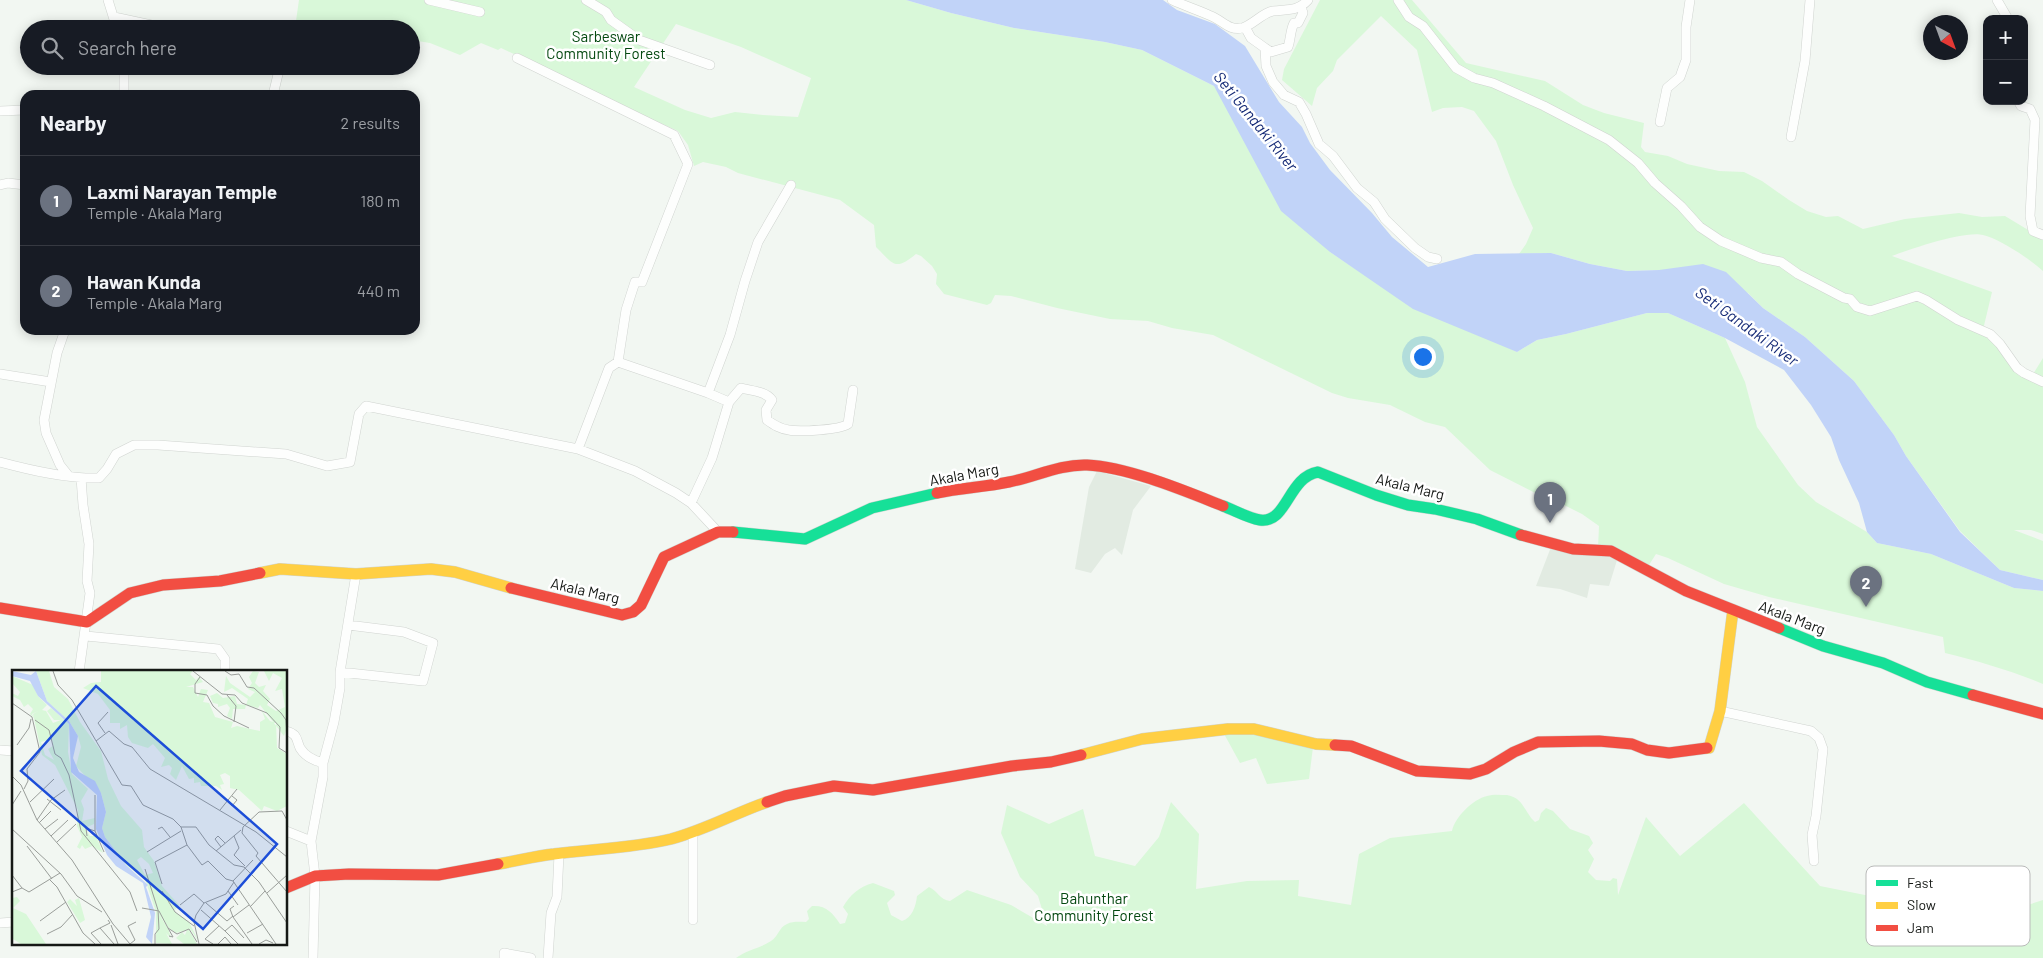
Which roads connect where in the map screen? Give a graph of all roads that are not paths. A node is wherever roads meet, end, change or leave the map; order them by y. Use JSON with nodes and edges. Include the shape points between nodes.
{"nodes":[{"id":1,"x":108,"y":0,"type":"edge"},
{"id":2,"x":429,"y":0,"type":"edge"},
{"id":3,"x":586,"y":0,"type":"edge"},
{"id":4,"x":1172,"y":0,"type":"edge"},
{"id":5,"x":1308,"y":0,"type":"edge"},
{"id":6,"x":1398,"y":0,"type":"edge"},
{"id":7,"x":1690,"y":0,"type":"edge"},
{"id":8,"x":1810,"y":0,"type":"edge"},
{"id":9,"x":1996,"y":0,"type":"edge"},
{"id":10,"x":1301,"y":7,"type":"junction"},
{"id":11,"x":480,"y":12,"type":"dead end"},
{"id":12,"x":2005,"y":15,"type":"edge"},
{"id":13,"x":114,"y":17,"type":"junction"},
{"id":14,"x":115,"y":20,"type":"edge"},
{"id":15,"x":128,"y":20,"type":"edge"},
{"id":16,"x":1245,"y":27,"type":"junction"},
{"id":17,"x":1265,"y":48,"type":"junction"},
{"id":18,"x":517,"y":58,"type":"dead end"},
{"id":19,"x":710,"y":65,"type":"dead end"},
{"id":20,"x":124,"y":75,"type":"edge"},
{"id":21,"x":278,"y":75,"type":"edge"},
{"id":22,"x":124,"y":90,"type":"edge"},
{"id":23,"x":274,"y":90,"type":"edge"},
{"id":24,"x":2020,"y":105,"type":"edge"},
{"id":25,"x":20,"y":110,"type":"edge"},
{"id":26,"x":0,"y":111,"type":"edge"},
{"id":27,"x":1660,"y":122,"type":"dead end"},
{"id":28,"x":1791,"y":137,"type":"dead end"},
{"id":29,"x":20,"y":184,"type":"edge"},
{"id":30,"x":0,"y":185,"type":"edge"},
{"id":31,"x":792,"y":185,"type":"dead end"},
{"id":32,"x":2043,"y":235,"type":"edge"},
{"id":33,"x":1437,"y":259,"type":"dead end"},
{"id":34,"x":64,"y":335,"type":"edge"},
{"id":35,"x":618,"y":362,"type":"junction"},
{"id":36,"x":0,"y":374,"type":"edge"},
{"id":37,"x":51,"y":382,"type":"junction"},
{"id":38,"x":2043,"y":382,"type":"edge"},
{"id":39,"x":853,"y":390,"type":"dead end"},
{"id":40,"x":708,"y":393,"type":"junction"},
{"id":41,"x":729,"y":402,"type":"junction"},
{"id":42,"x":578,"y":449,"type":"junction"},
{"id":43,"x":0,"y":462,"type":"edge"},
{"id":44,"x":68,"y":475,"type":"junction"},
{"id":45,"x":81,"y":478,"type":"junction"},
{"id":46,"x":691,"y":503,"type":"junction"},
{"id":47,"x":718,"y":532,"type":"junction"},
{"id":48,"x":356,"y":574,"type":"junction"},
{"id":49,"x":0,"y":608,"type":"edge"},
{"id":50,"x":1733,"y":610,"type":"junction"},
{"id":51,"x":87,"y":622,"type":"junction"},
{"id":52,"x":348,"y":625,"type":"junction"},
{"id":53,"x":86,"y":636,"type":"junction"},
{"id":54,"x":79,"y":670,"type":"edge"},
{"id":55,"x":225,"y":670,"type":"edge"},
{"id":56,"x":340,"y":672,"type":"junction"},
{"id":57,"x":1720,"y":711,"type":"junction"},
{"id":58,"x":2043,"y":714,"type":"edge"},
{"id":59,"x":288,"y":732,"type":"edge"},
{"id":60,"x":323,"y":763,"type":"junction"},
{"id":61,"x":288,"y":832,"type":"edge"},
{"id":62,"x":693,"y":832,"type":"junction"},
{"id":63,"x":311,"y":841,"type":"junction"},
{"id":64,"x":559,"y":854,"type":"junction"},
{"id":65,"x":1814,"y":861,"type":"dead end"},
{"id":66,"x":315,"y":876,"type":"junction"},
{"id":67,"x":288,"y":887,"type":"edge"},
{"id":68,"x":693,"y":920,"type":"dead end"},
{"id":69,"x":313,"y":958,"type":"edge"},
{"id":70,"x":504,"y":958,"type":"edge"},
{"id":71,"x":531,"y":958,"type":"edge"},
{"id":72,"x":548,"y":958,"type":"edge"}],
"edges":[{"from":1,"to":13,"type":"street"},
{"from":2,"to":11,"type":"street"},
{"from":3,"to":19,"type":"street","via":[[639,40]]},
{"from":4,"to":16,"type":"street","via":[[1213,16],[1223,24]]},
{"from":5,"to":10,"type":"street"},
{"from":6,"to":38,"type":"street","via":[[1456,68],[1544,106],[1609,140],[1638,163],[1700,227],[1721,241],[1761,258],[1781,262],[1798,274],[1850,299],[1864,310],[1876,310],[1917,296],[1990,334],[2017,368]]},
{"from":7,"to":27,"type":"street","via":[[1686,60],[1680,77],[1667,88]]},
{"from":8,"to":28,"type":"street"},
{"from":9,"to":12,"type":"street"},
{"from":10,"to":16,"type":"street","via":[[1271,11]]},
{"from":10,"to":17,"type":"street","via":[[1303,13],[1290,30],[1288,46],[1271,52]]},
{"from":13,"to":14,"type":"street"},
{"from":13,"to":15,"type":"street"},
{"from":16,"to":17,"type":"street","via":[[1251,38]]},
{"from":17,"to":33,"type":"street","via":[[1266,66],[1273,82],[1284,94],[1299,102],[1320,144],[1357,188],[1374,202],[1385,219],[1415,248]]},
{"from":18,"to":35,"type":"street","via":[[674,135],[688,164],[642,282],[635,282],[626,310]]},
{"from":20,"to":22,"type":"street"},
{"from":21,"to":23,"type":"street"},
{"from":24,"to":32,"type":"street","via":[[2030,109],[2035,120],[2030,216],[2033,230]]},
{"from":25,"to":26,"type":"street"},
{"from":29,"to":30,"type":"street"},
{"from":31,"to":40,"type":"street","via":[[758,242],[730,335]]},
{"from":34,"to":37,"type":"street"},
{"from":35,"to":40,"type":"street"},
{"from":35,"to":42,"type":"street","via":[[609,368]]},
{"from":36,"to":37,"type":"street"},
{"from":37,"to":44,"type":"street","via":[[44,420],[46,433]]},
{"from":39,"to":41,"type":"street","via":[[848,424],[835,428],[796,431],[775,426],[767,420],[766,410],[772,400],[758,392],[741,388]]},
{"from":40,"to":41,"type":"street"},
{"from":41,"to":46,"type":"street","via":[[712,458]]},
{"from":42,"to":45,"type":"street","via":[[366,406],[359,414],[350,462],[327,466],[286,454],[134,445],[116,454],[99,478]]},
{"from":42,"to":46,"type":"street","via":[[635,471]]},
{"from":43,"to":44,"type":"street","via":[[33,471]]},
{"from":44,"to":45,"type":"street"},
{"from":45,"to":51,"type":"street","via":[[89,544]]},
{"from":46,"to":47,"type":"street"},
{"from":47,"to":48,"type":"main road","name":"Akala Marg","via":[[664,557],[641,605],[636,611],[622,615],[455,572],[431,569]]},
{"from":47,"to":50,"type":"main road","name":"Akala Marg","via":[[805,538],[872,508],[965,487],[1009,482],[1079,464],[1177,488],[1261,520],[1278,514],[1300,480],[1308,473],[1318,472],[1376,495],[1477,520],[1521,535],[1573,549],[1611,551],[1651,574]]},
{"from":48,"to":51,"type":"main road","name":"Akala Marg","via":[[280,569],[220,581],[163,585],[130,593]]},
{"from":48,"to":52,"type":"street"},
{"from":49,"to":51,"type":"main road"},
{"from":50,"to":57,"type":"main road"},
{"from":50,"to":58,"type":"main road","name":"Akala Marg","via":[[1823,646],[1883,663],[1927,682]]},
{"from":51,"to":53,"type":"street"},
{"from":52,"to":56,"type":"street"},
{"from":52,"to":56,"type":"street","via":[[404,632],[433,643],[423,681]]},
{"from":53,"to":54,"type":"street"},
{"from":53,"to":55,"type":"street","via":[[218,649],[225,659]]},
{"from":56,"to":60,"type":"street","via":[[334,722]]},
{"from":57,"to":62,"type":"main road","via":[[1709,748],[1669,753],[1599,740],[1538,742],[1470,774],[1417,771],[1351,746],[1316,744],[1254,729],[1142,739],[1052,762],[873,790],[834,786],[786,796]]},
{"from":57,"to":65,"type":"street","via":[[1811,731],[1819,738],[1823,749],[1812,835]]},
{"from":59,"to":60,"type":"street","via":[[298,738],[301,750],[313,760]]},
{"from":60,"to":63,"type":"street"},
{"from":61,"to":63,"type":"street"},
{"from":62,"to":64,"type":"main road","via":[[630,846]]},
{"from":62,"to":68,"type":"street"},
{"from":63,"to":66,"type":"street"},
{"from":64,"to":66,"type":"main road","via":[[438,874]]},
{"from":64,"to":72,"type":"street","via":[[558,897],[551,913]]},
{"from":66,"to":67,"type":"main road"},
{"from":66,"to":69,"type":"street"},
{"from":70,"to":71,"type":"street","via":[[504,953]]}]}
